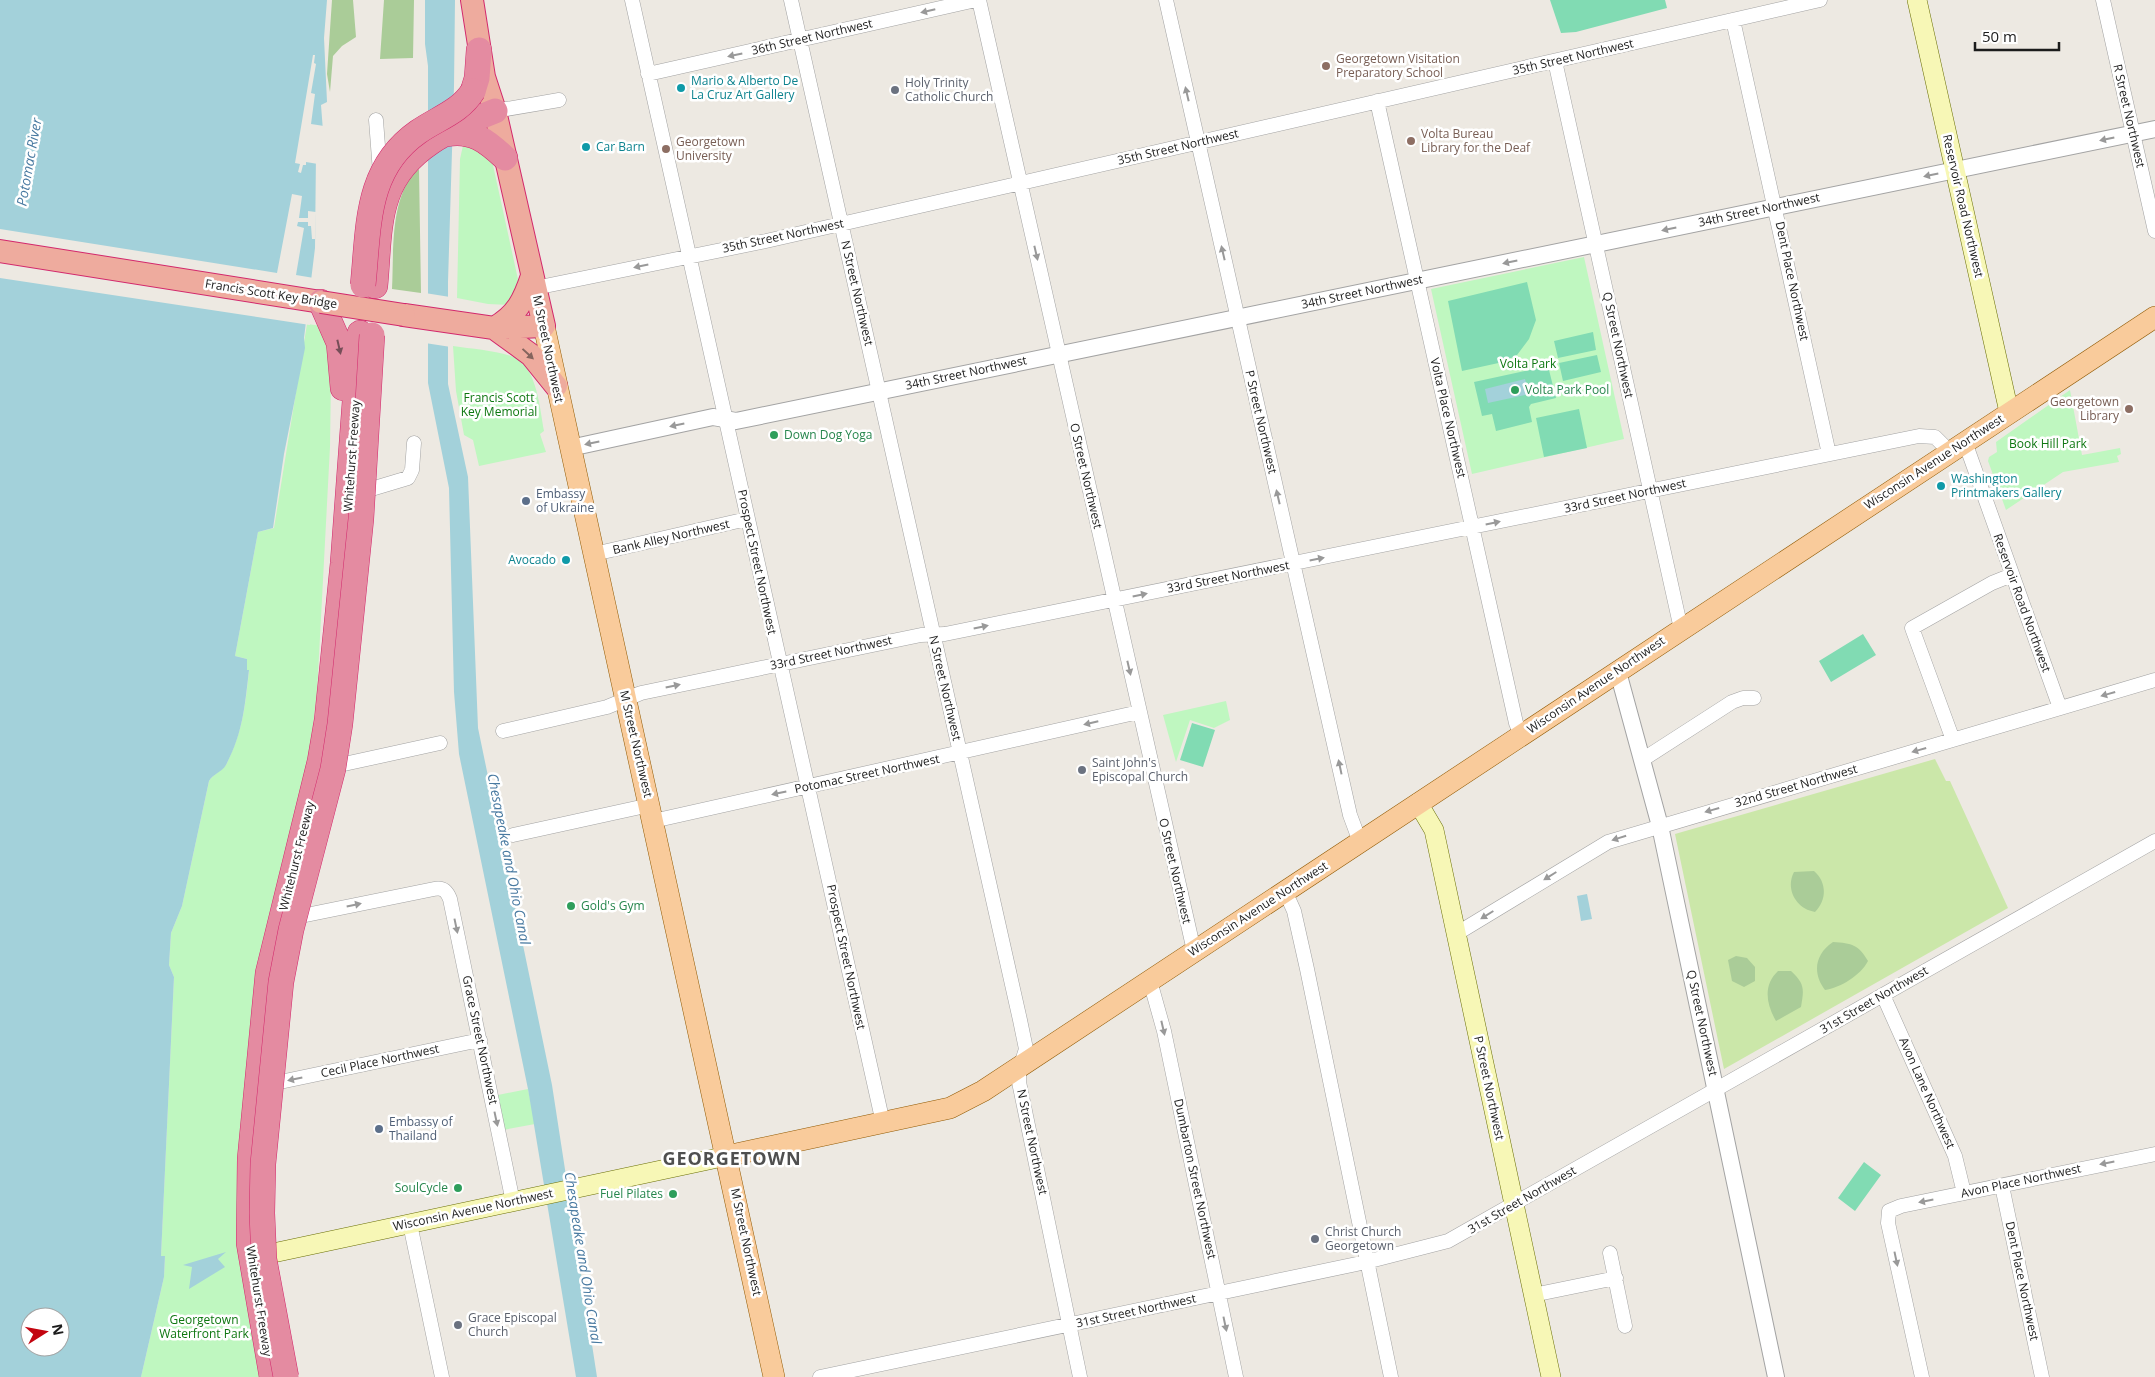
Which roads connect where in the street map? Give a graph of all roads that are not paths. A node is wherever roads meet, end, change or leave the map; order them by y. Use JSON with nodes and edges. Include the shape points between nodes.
{"nodes":[{"id":1,"x":472,"y":0,"type":"edge"},
{"id":2,"x":484,"y":0,"type":"edge"},
{"id":3,"x":632,"y":0,"type":"edge"},
{"id":4,"x":791,"y":0,"type":"edge"},
{"id":5,"x":977,"y":0,"type":"edge"},
{"id":6,"x":1166,"y":0,"type":"edge"},
{"id":7,"x":1820,"y":0,"type":"edge"},
{"id":8,"x":1917,"y":0,"type":"edge"},
{"id":9,"x":2103,"y":0,"type":"edge"},
{"id":10,"x":1763,"y":6,"type":"edge"},
{"id":11,"x":1733,"y":20,"type":"junction"},
{"id":12,"x":800,"y":40,"type":"junction"},
{"id":13,"x":479,"y":50,"type":"junction"},
{"id":14,"x":1555,"y":61,"type":"junction"},
{"id":15,"x":648,"y":74,"type":"junction"},
{"id":16,"x":559,"y":100,"type":"dead end"},
{"id":17,"x":1377,"y":101,"type":"junction"},
{"id":18,"x":495,"y":112,"type":"junction"},
{"id":19,"x":376,"y":120,"type":"dead end"},
{"id":20,"x":471,"y":127,"type":"junction"},
{"id":21,"x":2155,"y":129,"type":"edge"},
{"id":22,"x":2133,"y":134,"type":"junction"},
{"id":23,"x":1198,"y":142,"type":"junction"},
{"id":24,"x":505,"y":158,"type":"junction"},
{"id":25,"x":1955,"y":170,"type":"junction"},
{"id":26,"x":1020,"y":184,"type":"junction"},
{"id":27,"x":1776,"y":207,"type":"junction"},
{"id":28,"x":841,"y":224,"type":"junction"},
{"id":29,"x":2155,"y":231,"type":"edge"},
{"id":30,"x":1596,"y":244,"type":"junction"},
{"id":31,"x":0,"y":251,"type":"edge"},
{"id":32,"x":689,"y":256,"type":"junction"},
{"id":33,"x":1418,"y":281,"type":"junction"},
{"id":34,"x":533,"y":282,"type":"junction"},
{"id":35,"x":321,"y":302,"type":"junction"},
{"id":36,"x":2155,"y":316,"type":"edge"},
{"id":37,"x":1238,"y":318,"type":"junction"},
{"id":38,"x":544,"y":326,"type":"junction"},
{"id":39,"x":494,"y":328,"type":"junction"},
{"id":40,"x":1058,"y":354,"type":"junction"},
{"id":41,"x":556,"y":386,"type":"junction"},
{"id":42,"x":879,"y":392,"type":"junction"},
{"id":43,"x":2009,"y":412,"type":"junction"},
{"id":44,"x":725,"y":419,"type":"junction"},
{"id":45,"x":414,"y":443,"type":"dead end"},
{"id":46,"x":1958,"y":447,"type":"junction"},
{"id":47,"x":570,"y":448,"type":"junction"},
{"id":48,"x":1829,"y":454,"type":"junction"},
{"id":49,"x":1650,"y":491,"type":"junction"},
{"id":50,"x":355,"y":494,"type":"junction"},
{"id":51,"x":748,"y":520,"type":"junction"},
{"id":52,"x":1472,"y":527,"type":"junction"},
{"id":53,"x":594,"y":554,"type":"junction"},
{"id":54,"x":1293,"y":564,"type":"junction"},
{"id":55,"x":2012,"y":575,"type":"junction"},
{"id":56,"x":1114,"y":600,"type":"junction"},
{"id":57,"x":1681,"y":629,"type":"junction"},
{"id":58,"x":933,"y":634,"type":"junction"},
{"id":59,"x":780,"y":663,"type":"junction"},
{"id":60,"x":332,"y":665,"type":"junction"},
{"id":61,"x":1618,"y":672,"type":"junction"},
{"id":62,"x":2155,"y":680,"type":"edge"},
{"id":63,"x":1754,"y":698,"type":"dead end"},
{"id":64,"x":626,"y":699,"type":"junction"},
{"id":65,"x":2060,"y":708,"type":"junction"},
{"id":66,"x":1139,"y":712,"type":"junction"},
{"id":67,"x":503,"y":731,"type":"dead end"},
{"id":68,"x":1522,"y":735,"type":"junction"},
{"id":69,"x":1953,"y":740,"type":"junction"},
{"id":70,"x":440,"y":743,"type":"dead end"},
{"id":71,"x":960,"y":754,"type":"junction"},
{"id":72,"x":1642,"y":760,"type":"junction"},
{"id":73,"x":344,"y":764,"type":"dead end"},
{"id":74,"x":808,"y":787,"type":"junction"},
{"id":75,"x":1418,"y":803,"type":"junction"},
{"id":76,"x":652,"y":813,"type":"junction"},
{"id":77,"x":1660,"y":826,"type":"junction"},
{"id":78,"x":513,"y":835,"type":"dead end"},
{"id":79,"x":2155,"y":841,"type":"edge"},
{"id":80,"x":1360,"y":842,"type":"junction"},
{"id":81,"x":1285,"y":892,"type":"junction"},
{"id":82,"x":306,"y":915,"type":"dead end"},
{"id":83,"x":1456,"y":934,"type":"junction"},
{"id":84,"x":1194,"y":951,"type":"junction"},
{"id":85,"x":1150,"y":981,"type":"junction"},
{"id":86,"x":1884,"y":995,"type":"junction"},
{"id":87,"x":480,"y":1040,"type":"junction"},
{"id":88,"x":1020,"y":1066,"type":"junction"},
{"id":89,"x":280,"y":1082,"type":"dead end"},
{"id":90,"x":1715,"y":1090,"type":"junction"},
{"id":91,"x":883,"y":1123,"type":"junction"},
{"id":92,"x":2155,"y":1154,"type":"edge"},
{"id":93,"x":727,"y":1156,"type":"junction"},
{"id":94,"x":2002,"y":1186,"type":"junction"},
{"id":95,"x":1964,"y":1193,"type":"junction"},
{"id":96,"x":513,"y":1202,"type":"junction"},
{"id":97,"x":1514,"y":1205,"type":"junction"},
{"id":98,"x":410,"y":1224,"type":"junction"},
{"id":99,"x":1610,"y":1253,"type":"dead end"},
{"id":100,"x":258,"y":1256,"type":"junction"},
{"id":101,"x":1366,"y":1262,"type":"junction"},
{"id":102,"x":1616,"y":1278,"type":"junction"},
{"id":103,"x":1218,"y":1293,"type":"junction"},
{"id":104,"x":1533,"y":1295,"type":"junction"},
{"id":105,"x":1070,"y":1325,"type":"junction"},
{"id":106,"x":1626,"y":1326,"type":"dead end"},
{"id":107,"x":272,"y":1377,"type":"edge"},
{"id":108,"x":280,"y":1377,"type":"edge"},
{"id":109,"x":286,"y":1377,"type":"edge"},
{"id":110,"x":442,"y":1377,"type":"edge"},
{"id":111,"x":774,"y":1377,"type":"edge"},
{"id":112,"x":820,"y":1377,"type":"edge"},
{"id":113,"x":1080,"y":1377,"type":"edge"},
{"id":114,"x":1236,"y":1377,"type":"edge"},
{"id":115,"x":1392,"y":1377,"type":"edge"},
{"id":116,"x":1550,"y":1377,"type":"edge"},
{"id":117,"x":1776,"y":1377,"type":"edge"},
{"id":118,"x":1922,"y":1377,"type":"edge"},
{"id":119,"x":2042,"y":1377,"type":"edge"}],
"edges":[{"from":1,"to":13,"type":"highway"},
{"from":2,"to":18,"type":"highway","via":[[496,74]]},
{"from":3,"to":15,"type":"street","name":"Prospect Street Northwest"},
{"from":4,"to":12,"type":"street","name":"N Street Northwest"},
{"from":5,"to":12,"type":"street","name":"36th Street Northwest","one_way":true},
{"from":5,"to":26,"type":"street","name":"O Street Northwest"},
{"from":23,"to":6,"type":"street","name":"P Street Northwest","one_way":true},
{"from":7,"to":10,"type":"street","name":"35th Street Northwest"},
{"from":8,"to":25,"type":"main road","name":"Reservoir Road Northwest"},
{"from":9,"to":22,"type":"street","name":"R Street Northwest"},
{"from":10,"to":11,"type":"street","name":"35th Street Northwest"},
{"from":11,"to":14,"type":"street","name":"35th Street Northwest"},
{"from":11,"to":27,"type":"street","name":"Dent Place Northwest"},
{"from":12,"to":15,"type":"street","name":"36th Street Northwest","one_way":true},
{"from":12,"to":28,"type":"street","name":"N Street Northwest"},
{"from":13,"to":18,"type":"highway"},
{"from":13,"to":20,"type":"highway","bridge":true,"via":[[473,91],[456,110],[405,142],[384,170],[372,203],[370,286],[387,195],[396,176],[424,146],[443,135]]},
{"from":14,"to":17,"type":"street","name":"35th Street Northwest"},
{"from":14,"to":30,"type":"street","name":"Q Street Northwest"},
{"from":15,"to":32,"type":"street","name":"Prospect Street Northwest"},
{"from":16,"to":18,"type":"street"},
{"from":17,"to":23,"type":"street","name":"35th Street Northwest"},
{"from":17,"to":33,"type":"street","name":"Volta Place Northwest"},
{"from":18,"to":20,"type":"highway"},
{"from":18,"to":24,"type":"highway","name":"M Street Northwest"},
{"from":19,"to":50,"type":"street","via":[[380,187]]},
{"from":20,"to":24,"type":"highway"},
{"from":21,"to":22,"type":"street","name":"34th Street Northwest"},
{"from":22,"to":25,"type":"street","name":"34th Street Northwest","one_way":true},
{"from":22,"to":29,"type":"street","name":"R Street Northwest"},
{"from":23,"to":26,"type":"street","name":"35th Street Northwest"},
{"from":37,"to":23,"type":"street","name":"P Street Northwest","one_way":true},
{"from":24,"to":34,"type":"highway","name":"M Street Northwest"},
{"from":25,"to":27,"type":"street","name":"34th Street Northwest","one_way":true},
{"from":25,"to":43,"type":"main road","name":"Reservoir Road Northwest"},
{"from":26,"to":28,"type":"street","name":"35th Street Northwest"},
{"from":26,"to":40,"type":"street","name":"O Street Northwest","one_way":true},
{"from":27,"to":30,"type":"street","name":"34th Street Northwest","one_way":true},
{"from":27,"to":48,"type":"street","name":"Dent Place Northwest"},
{"from":28,"to":32,"type":"street","name":"35th Street Northwest"},
{"from":28,"to":42,"type":"street","name":"N Street Northwest"},
{"from":30,"to":33,"type":"street","name":"34th Street Northwest","one_way":true},
{"from":30,"to":49,"type":"street","name":"Q Street Northwest"},
{"from":31,"to":35,"type":"highway","name":"Francis Scott Key Bridge"},
{"from":32,"to":34,"type":"street","name":"35th Street Northwest","one_way":true},
{"from":32,"to":44,"type":"street","name":"Prospect Street Northwest"},
{"from":33,"to":37,"type":"street","name":"34th Street Northwest"},
{"from":33,"to":52,"type":"street","name":"Volta Place Northwest"},
{"from":34,"to":38,"type":"highway","name":"M Street Northwest"},
{"from":34,"to":39,"type":"highway","via":[[518,309]]},
{"from":35,"to":39,"type":"highway","name":"Francis Scott Key Bridge","bridge":true},
{"from":35,"to":60,"type":"highway","one_way":true,"via":[[339,343],[343,378]]},
{"from":36,"to":43,"type":"main road","name":"Wisconsin Avenue Northwest"},
{"from":37,"to":40,"type":"street","name":"34th Street Northwest"},
{"from":54,"to":37,"type":"street","name":"P Street Northwest","one_way":true},
{"from":38,"to":39,"type":"highway","name":"Francis Scott Key Bridge"},
{"from":38,"to":41,"type":"main road","name":"M Street Northwest"},
{"from":39,"to":41,"type":"highway","one_way":true,"via":[[531,355]]},
{"from":40,"to":42,"type":"street","name":"34th Street Northwest"},
{"from":40,"to":56,"type":"street","name":"O Street Northwest"},
{"from":41,"to":47,"type":"main road","name":"M Street Northwest"},
{"from":42,"to":44,"type":"street","name":"34th Street Northwest","via":[[736,421]]},
{"from":42,"to":58,"type":"street","name":"N Street Northwest"},
{"from":43,"to":46,"type":"main road","name":"Wisconsin Avenue Northwest"},
{"from":44,"to":47,"type":"street","name":"34th Street Northwest","one_way":true,"via":[[713,417]]},
{"from":44,"to":51,"type":"street","name":"Prospect Street Northwest"},
{"from":45,"to":50,"type":"street","via":[[412,470],[408,478]]},
{"from":46,"to":48,"type":"street","name":"33rd Street Northwest","via":[[1925,435]]},
{"from":46,"to":55,"type":"street","name":"Reservoir Road Northwest"},
{"from":46,"to":57,"type":"main road","name":"Wisconsin Avenue Northwest"},
{"from":47,"to":53,"type":"main road","name":"M Street Northwest"},
{"from":48,"to":49,"type":"street","name":"33rd Street Northwest"},
{"from":52,"to":49,"type":"street","name":"33rd Street Northwest","one_way":true},
{"from":49,"to":57,"type":"street","name":"Q Street Northwest"},
{"from":50,"to":100,"type":"street","via":[[327,768],[283,937],[272,1000],[256,1170]]},
{"from":51,"to":53,"type":"street","name":"Bank Alley Northwest"},
{"from":51,"to":59,"type":"street","name":"Prospect Street Northwest"},
{"from":54,"to":52,"type":"street","name":"33rd Street Northwest","one_way":true},
{"from":52,"to":68,"type":"street","name":"Volta Place Northwest","via":[[1516,723]]},
{"from":53,"to":64,"type":"main road","name":"M Street Northwest"},
{"from":56,"to":54,"type":"street","name":"33rd Street Northwest","one_way":true},
{"from":80,"to":54,"type":"street","name":"P Street Northwest","one_way":true,"via":[[1352,824]]},
{"from":55,"to":65,"type":"street","name":"Reservoir Road Northwest"},
{"from":55,"to":69,"type":"street","via":[[1912,628]]},
{"from":58,"to":56,"type":"street","name":"33rd Street Northwest","one_way":true},
{"from":56,"to":66,"type":"street","name":"O Street Northwest","one_way":true},
{"from":57,"to":61,"type":"main road","name":"Wisconsin Avenue Northwest"},
{"from":58,"to":59,"type":"street","name":"33rd Street Northwest"},
{"from":58,"to":71,"type":"street","name":"N Street Northwest"},
{"from":64,"to":59,"type":"street","name":"33rd Street Northwest","one_way":true},
{"from":59,"to":74,"type":"street","name":"Prospect Street Northwest"},
{"from":60,"to":107,"type":"highway","name":"Whitehurst Freeway","via":[[320,761],[268,973],[250,1160],[249,1243]]},
{"from":60,"to":109,"type":"highway","name":"Whitehurst Freeway","bridge":true,"via":[[366,334],[361,519],[340,724],[333,769],[296,910],[281,982],[263,1164],[264,1258]]},
{"from":61,"to":68,"type":"main road","name":"Wisconsin Avenue Northwest"},
{"from":61,"to":72,"type":"street","name":"Q Street Northwest"},
{"from":62,"to":65,"type":"street","name":"32nd Street Northwest","one_way":true},
{"from":63,"to":72,"type":"street","via":[[1732,702]]},
{"from":64,"to":67,"type":"street","name":"33rd Street Northwest","via":[[607,707]]},
{"from":64,"to":76,"type":"main road","name":"M Street Northwest"},
{"from":65,"to":69,"type":"street","name":"32nd Street Northwest"},
{"from":66,"to":71,"type":"street","name":"Potomac Street Northwest","one_way":true},
{"from":66,"to":84,"type":"street","name":"O Street Northwest"},
{"from":68,"to":75,"type":"main road","name":"Wisconsin Avenue Northwest"},
{"from":69,"to":77,"type":"street","name":"32nd Street Northwest","one_way":true},
{"from":70,"to":73,"type":"street"},
{"from":71,"to":74,"type":"street","name":"Potomac Street Northwest"},
{"from":71,"to":88,"type":"street","name":"N Street Northwest","via":[[1026,1049]]},
{"from":72,"to":77,"type":"street","name":"Q Street Northwest"},
{"from":74,"to":76,"type":"street","name":"Potomac Street Northwest","one_way":true},
{"from":74,"to":91,"type":"street","name":"Prospect Street Northwest"},
{"from":75,"to":80,"type":"main road","name":"Wisconsin Avenue Northwest"},
{"from":75,"to":83,"type":"main road","name":"P Street Northwest","via":[[1434,830]]},
{"from":76,"to":78,"type":"street","name":"Potomac Street Northwest"},
{"from":76,"to":93,"type":"main road","name":"M Street Northwest"},
{"from":77,"to":83,"type":"street","name":"32nd Street Northwest","one_way":true,"via":[[1602,844]]},
{"from":77,"to":90,"type":"street","name":"Q Street Northwest"},
{"from":79,"to":86,"type":"street","name":"31st Street Northwest"},
{"from":80,"to":81,"type":"main road","name":"Wisconsin Avenue Northwest"},
{"from":81,"to":84,"type":"main road","name":"Wisconsin Avenue Northwest"},
{"from":81,"to":101,"type":"street","via":[[1294,911],[1307,969]]},
{"from":82,"to":87,"type":"street","name":"Grace Street Northwest","one_way":true,"via":[[443,889],[450,899]]},
{"from":83,"to":97,"type":"main road","name":"P Street Northwest"},
{"from":84,"to":85,"type":"main road","name":"Wisconsin Avenue Northwest"},
{"from":85,"to":88,"type":"main road","name":"Wisconsin Avenue Northwest"},
{"from":85,"to":103,"type":"street","name":"Dumbarton Street Northwest","one_way":true,"via":[[1164,1031]]},
{"from":86,"to":90,"type":"street","name":"31st Street Northwest"},
{"from":86,"to":95,"type":"street","name":"Avon Lane Northwest","via":[[1955,1156]]},
{"from":87,"to":89,"type":"street","name":"Cecil Place Northwest","one_way":true},
{"from":87,"to":96,"type":"street","name":"Grace Street Northwest","one_way":true},
{"from":88,"to":91,"type":"main road","name":"Wisconsin Avenue Northwest","via":[[960,1104]]},
{"from":88,"to":105,"type":"street","name":"N Street Northwest","via":[[1019,1082]]},
{"from":90,"to":97,"type":"street","name":"31st Street Northwest"},
{"from":90,"to":117,"type":"street","name":"Q Street Northwest"},
{"from":91,"to":93,"type":"main road","name":"Wisconsin Avenue Northwest"},
{"from":92,"to":94,"type":"street","name":"Avon Place Northwest","one_way":true},
{"from":93,"to":96,"type":"main road","name":"Wisconsin Avenue Northwest"},
{"from":93,"to":111,"type":"main road","name":"M Street Northwest"},
{"from":94,"to":95,"type":"street","name":"Avon Place Northwest"},
{"from":94,"to":119,"type":"street","name":"Dent Place Northwest"},
{"from":95,"to":118,"type":"street","name":"Avon Place Northwest","one_way":true,"via":[[1901,1206],[1889,1212],[1888,1223]]},
{"from":96,"to":98,"type":"main road","name":"Wisconsin Avenue Northwest"},
{"from":97,"to":101,"type":"street","name":"31st Street Northwest","via":[[1448,1241]]},
{"from":97,"to":104,"type":"main road","name":"P Street Northwest"},
{"from":98,"to":100,"type":"main road","name":"Wisconsin Avenue Northwest"},
{"from":98,"to":110,"type":"street"},
{"from":99,"to":102,"type":"street"},
{"from":100,"to":108,"type":"main road"},
{"from":101,"to":103,"type":"street","name":"31st Street Northwest"},
{"from":101,"to":115,"type":"street"},
{"from":102,"to":104,"type":"street"},
{"from":102,"to":106,"type":"street"},
{"from":103,"to":105,"type":"street","name":"31st Street Northwest"},
{"from":103,"to":114,"type":"street","name":"Dumbarton Street Northwest","one_way":true},
{"from":104,"to":116,"type":"main road","name":"P Street Northwest"},
{"from":105,"to":112,"type":"street","name":"31st Street Northwest"},
{"from":105,"to":113,"type":"street","name":"N Street Northwest"}]}
